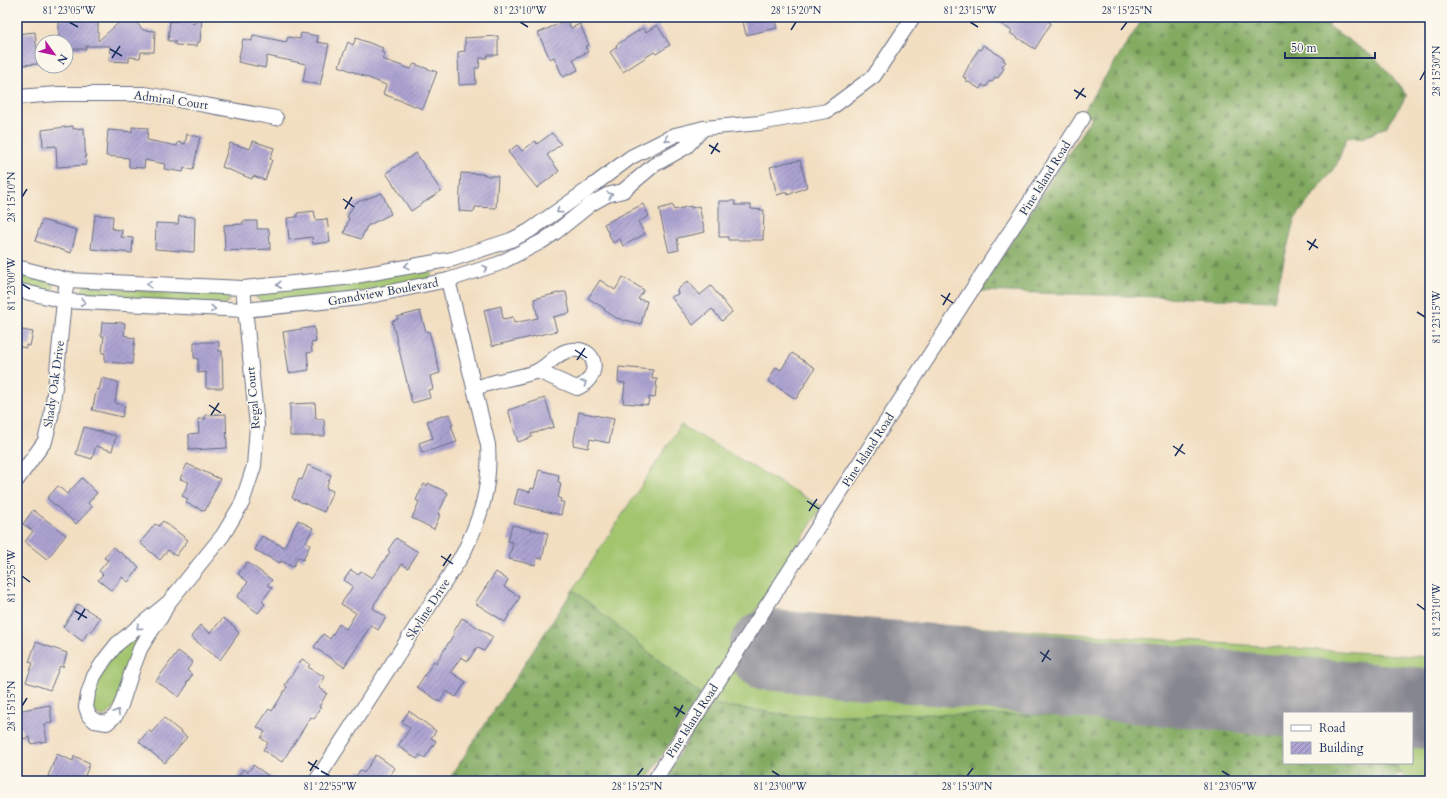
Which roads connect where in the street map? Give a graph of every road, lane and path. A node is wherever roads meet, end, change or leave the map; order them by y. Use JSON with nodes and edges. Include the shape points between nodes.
{"nodes":[{"id":1,"x":913,"y":17,"type":"edge"},
{"id":2,"x":17,"y":98,"type":"edge"},
{"id":3,"x":276,"y":118,"type":"dead end"},
{"id":4,"x":1083,"y":118,"type":"dead end"},
{"id":5,"x":704,"y":128,"type":"junction"},
{"id":6,"x":17,"y":267,"type":"edge"},
{"id":7,"x":67,"y":280,"type":"junction"},
{"id":8,"x":448,"y":280,"type":"junction"},
{"id":9,"x":243,"y":288,"type":"junction"},
{"id":10,"x":17,"y":290,"type":"edge"},
{"id":11,"x":64,"y":301,"type":"junction"},
{"id":12,"x":244,"y":310,"type":"junction"},
{"id":13,"x":537,"y":371,"type":"dead end"},
{"id":14,"x":474,"y":389,"type":"junction"},
{"id":15,"x":17,"y":480,"type":"edge"},
{"id":16,"x":169,"y":602,"type":"junction"},
{"id":17,"x":316,"y":781,"type":"edge"},
{"id":18,"x":654,"y":781,"type":"edge"}],
"edges":[{"from":1,"to":5,"type":"street","name":"Grandview Boulevard","via":[[874,76],[827,111],[760,124]]},
{"from":2,"to":3,"type":"street","name":"Admiral Court","via":[[58,94],[145,94]]},
{"from":4,"to":18,"type":"street","name":"Pine Island Road"},
{"from":8,"to":5,"type":"street","name":"Grandview Boulevard","one_way":true,"via":[[498,264],[542,242],[591,204],[623,191],[654,165],[686,147]]},
{"from":5,"to":9,"type":"street","name":"Grandview Boulevard","one_way":true,"via":[[675,135],[631,157],[545,221],[511,240],[446,260],[344,278]]},
{"from":6,"to":7,"type":"street","name":"Grandview Boulevard"},
{"from":9,"to":7,"type":"street","name":"Grandview Boulevard","one_way":true},
{"from":7,"to":11,"type":"street","name":"Shady Oak Drive"},
{"from":8,"to":12,"type":"street","name":"Grandview Boulevard","via":[[360,298]]},
{"from":8,"to":14,"type":"street","name":"Skyline Drive"},
{"from":9,"to":12,"type":"street","name":"Regal Court"},
{"from":10,"to":11,"type":"street","name":"Grandview Boulevard"},
{"from":11,"to":12,"type":"street","name":"Grandview Boulevard","one_way":true},
{"from":11,"to":15,"type":"street","name":"Shady Oak Drive","via":[[51,418],[45,442]]},
{"from":12,"to":16,"type":"street","name":"Regal Court","via":[[257,426],[254,466],[242,503],[224,535]]},
{"from":13,"to":14,"type":"street","via":[[487,383]]},
{"from":14,"to":17,"type":"street","name":"Skyline Drive","via":[[490,465],[488,486],[473,533],[463,554]]},
{"from":16,"to":16,"type":"street","name":"Regal Court","one_way":true,"via":[[117,644],[94,676],[86,707],[95,721],[107,723],[116,715],[140,649]]}]}
